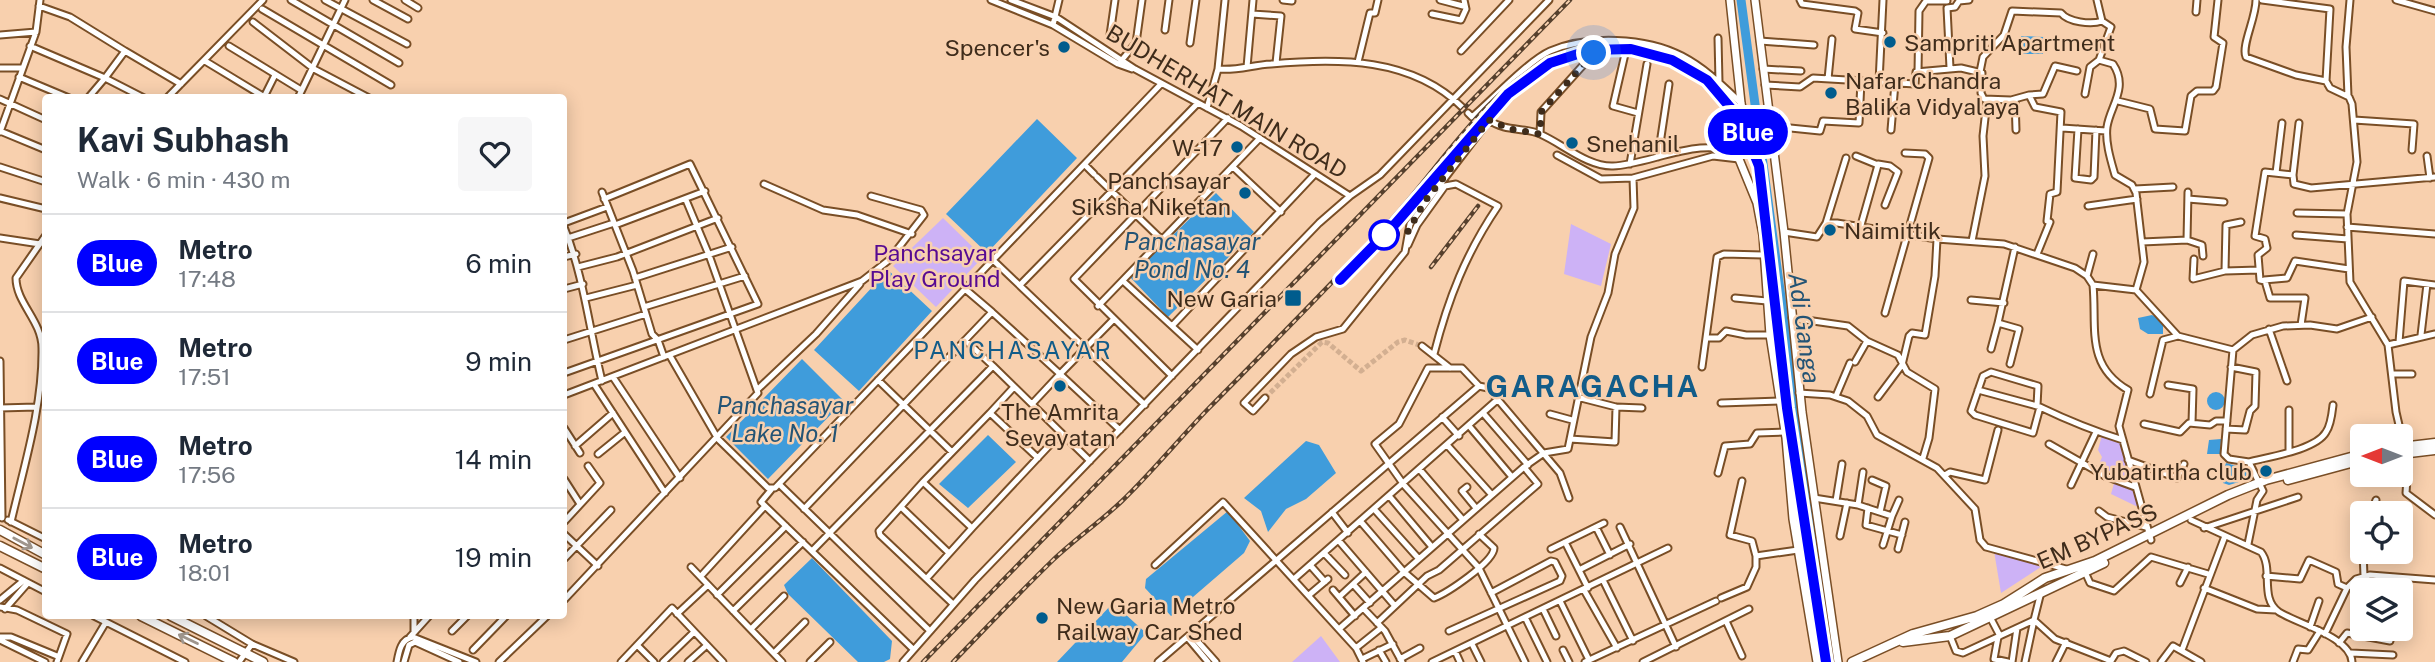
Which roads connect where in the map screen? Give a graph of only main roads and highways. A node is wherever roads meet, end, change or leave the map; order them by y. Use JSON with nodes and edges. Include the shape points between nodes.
{"nodes":[{"id":1,"x":2435,"y":443,"type":"edge"},
{"id":2,"x":2413,"y":448,"type":"edge"},
{"id":3,"x":2413,"y":450,"type":"edge"},
{"id":4,"x":2435,"y":450,"type":"edge"},
{"id":5,"x":2350,"y":458,"type":"edge"},
{"id":6,"x":2350,"y":463,"type":"edge"},
{"id":7,"x":2261,"y":485,"type":"junction"},
{"id":8,"x":0,"y":530,"type":"edge"},
{"id":9,"x":2148,"y":534,"type":"junction"},
{"id":10,"x":0,"y":546,"type":"edge"},
{"id":11,"x":42,"y":553,"type":"edge"},
{"id":12,"x":42,"y":567,"type":"edge"},
{"id":13,"x":1994,"y":612,"type":"junction"},
{"id":14,"x":147,"y":619,"type":"edge"},
{"id":15,"x":177,"y":619,"type":"edge"},
{"id":16,"x":236,"y":662,"type":"edge"},
{"id":17,"x":263,"y":662,"type":"edge"},
{"id":18,"x":1852,"y":662,"type":"edge"},
{"id":19,"x":1863,"y":662,"type":"edge"}],
"edges":[{"from":1,"to":2,"type":"main road"},
{"from":3,"to":4,"type":"main road"},
{"from":5,"to":7,"type":"main road","name":"EM BYPASS"},
{"from":6,"to":7,"type":"main road"},
{"from":7,"to":9,"type":"main road","name":"EM BYPASS","via":[[2228,495]]},
{"from":7,"to":9,"type":"main road","via":[[2192,520]]},
{"from":8,"to":11,"type":"main road","one_way":true},
{"from":9,"to":13,"type":"main road","via":[[2040,596]]},
{"from":9,"to":13,"type":"main road","name":"EM BYPASS","via":[[2095,561],[2066,569]]},
{"from":10,"to":12,"type":"main road"},
{"from":13,"to":18,"type":"main road","name":"EM BYPASS","via":[[1913,634]]},
{"from":13,"to":19,"type":"main road","via":[[1950,636],[1905,641]]},
{"from":16,"to":14,"type":"main road","one_way":true},
{"from":15,"to":17,"type":"main road"}]}
